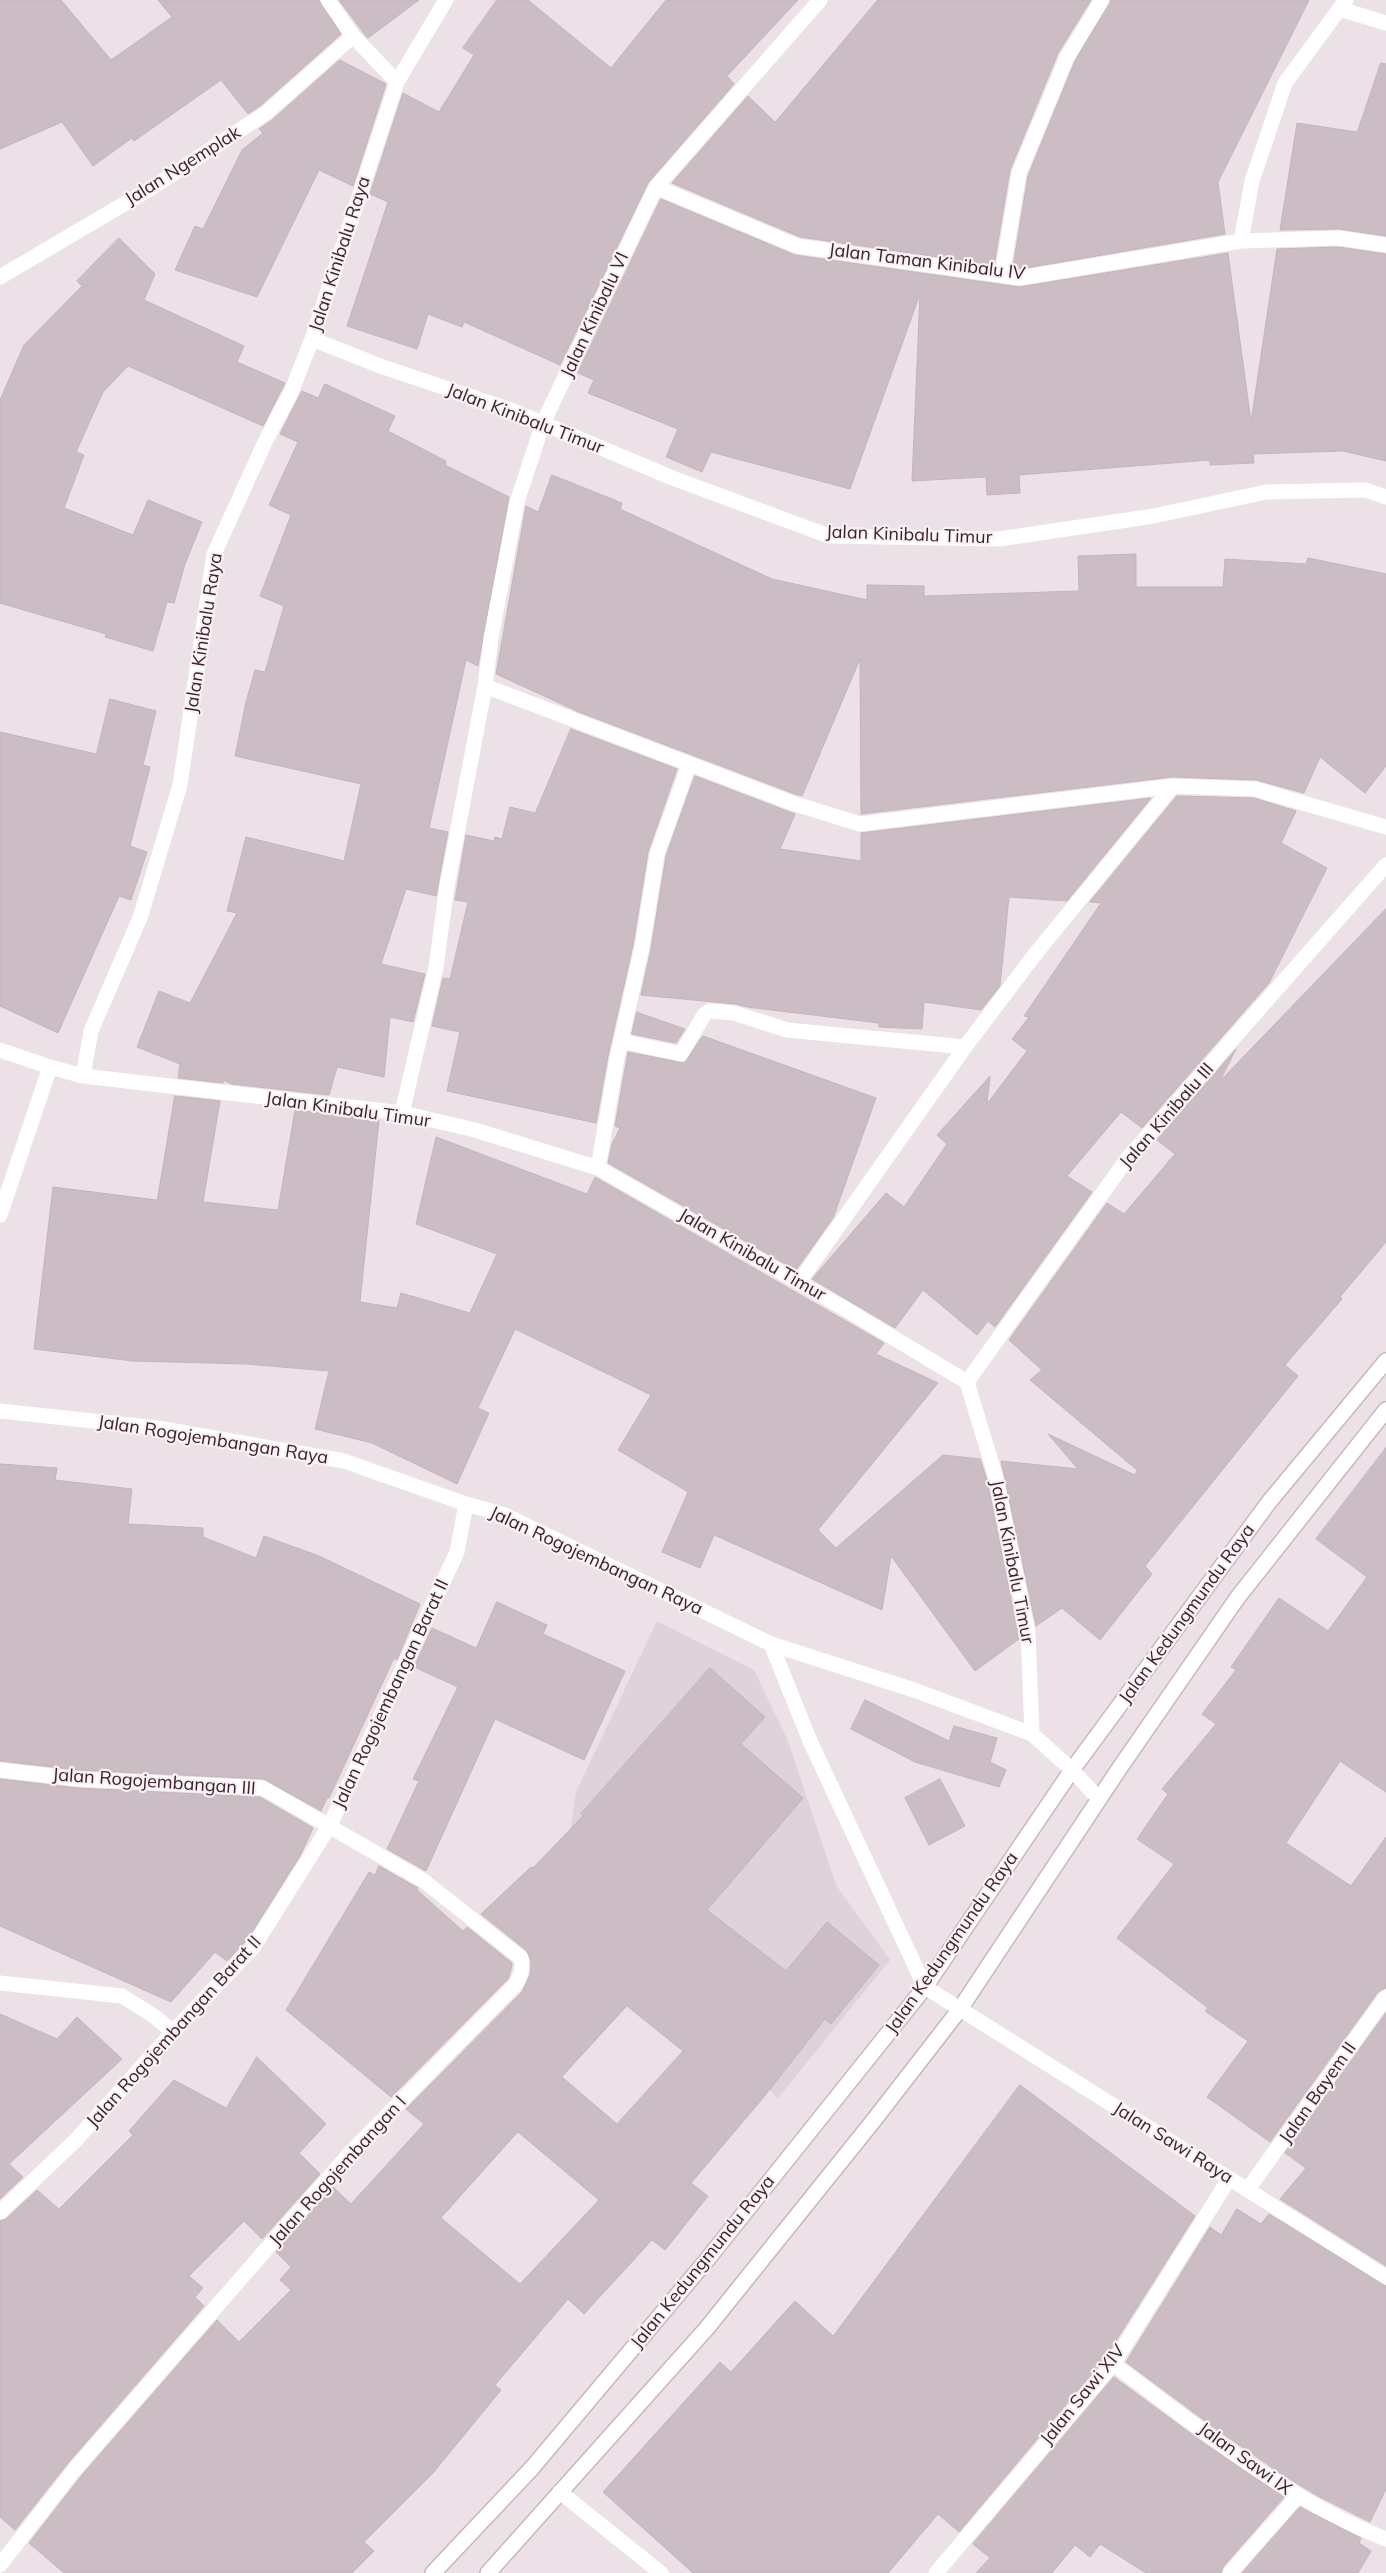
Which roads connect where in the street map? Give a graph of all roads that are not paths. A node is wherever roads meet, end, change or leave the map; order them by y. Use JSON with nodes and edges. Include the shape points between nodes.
{"nodes":[{"id":1,"x":328,"y":0,"type":"edge"},
{"id":2,"x":446,"y":0,"type":"edge"},
{"id":3,"x":820,"y":0,"type":"edge"},
{"id":4,"x":1102,"y":0,"type":"edge"},
{"id":5,"x":1343,"y":4,"type":"edge"},
{"id":6,"x":1386,"y":23,"type":"edge"},
{"id":7,"x":353,"y":36,"type":"junction"},
{"id":8,"x":397,"y":82,"type":"junction"},
{"id":9,"x":656,"y":187,"type":"junction"},
{"id":10,"x":1240,"y":241,"type":"junction"},
{"id":11,"x":1386,"y":245,"type":"edge"},
{"id":12,"x":1002,"y":275,"type":"junction"},
{"id":13,"x":0,"y":277,"type":"edge"},
{"id":14,"x":312,"y":338,"type":"junction"},
{"id":15,"x":543,"y":424,"type":"junction"},
{"id":16,"x":1386,"y":497,"type":"edge"},
{"id":17,"x":485,"y":686,"type":"junction"},
{"id":18,"x":689,"y":765,"type":"junction"},
{"id":19,"x":1173,"y":786,"type":"junction"},
{"id":20,"x":1386,"y":827,"type":"edge"},
{"id":21,"x":1386,"y":865,"type":"edge"},
{"id":22,"x":621,"y":1041,"type":"junction"},
{"id":23,"x":965,"y":1047,"type":"junction"},
{"id":24,"x":0,"y":1050,"type":"edge"},
{"id":25,"x":50,"y":1067,"type":"junction"},
{"id":26,"x":82,"y":1076,"type":"junction"},
{"id":27,"x":402,"y":1113,"type":"junction"},
{"id":28,"x":598,"y":1168,"type":"junction"},
{"id":29,"x":0,"y":1215,"type":"edge"},
{"id":30,"x":799,"y":1282,"type":"junction"},
{"id":31,"x":1386,"y":1361,"type":"edge"},
{"id":32,"x":967,"y":1382,"type":"junction"},
{"id":33,"x":1386,"y":1410,"type":"edge"},
{"id":34,"x":0,"y":1411,"type":"edge"},
{"id":35,"x":466,"y":1504,"type":"junction"},
{"id":36,"x":771,"y":1644,"type":"junction"},
{"id":37,"x":1032,"y":1734,"type":"junction"},
{"id":38,"x":0,"y":1770,"type":"edge"},
{"id":39,"x":1072,"y":1770,"type":"junction"},
{"id":40,"x":1099,"y":1799,"type":"junction"},
{"id":41,"x":330,"y":1825,"type":"junction"},
{"id":42,"x":0,"y":1983,"type":"edge"},
{"id":43,"x":925,"y":1987,"type":"junction"},
{"id":44,"x":1386,"y":1997,"type":"edge"},
{"id":45,"x":960,"y":2008,"type":"junction"},
{"id":46,"x":1381,"y":2013,"type":"edge"},
{"id":47,"x":173,"y":2032,"type":"junction"},
{"id":48,"x":1229,"y":2179,"type":"junction"},
{"id":49,"x":1248,"y":2189,"type":"junction"},
{"id":50,"x":0,"y":2212,"type":"edge"},
{"id":51,"x":1386,"y":2277,"type":"edge"},
{"id":52,"x":1113,"y":2364,"type":"junction"},
{"id":53,"x":560,"y":2492,"type":"junction"},
{"id":54,"x":1297,"y":2497,"type":"junction"},
{"id":55,"x":1386,"y":2539,"type":"edge"},
{"id":56,"x":0,"y":2565,"type":"edge"},
{"id":57,"x":433,"y":2573,"type":"edge"},
{"id":58,"x":488,"y":2573,"type":"edge"},
{"id":59,"x":661,"y":2573,"type":"edge"},
{"id":60,"x":936,"y":2573,"type":"edge"},
{"id":61,"x":1230,"y":2573,"type":"edge"}],
"edges":[{"from":1,"to":7,"type":"street"},
{"from":2,"to":8,"type":"street","name":"Jalan Kinibalu Raya"},
{"from":3,"to":9,"type":"street","name":"Jalan Kinibalu VI"},
{"from":4,"to":12,"type":"street","via":[[1067,57],[1019,173]]},
{"from":5,"to":6,"type":"street"},
{"from":5,"to":10,"type":"street","via":[[1285,83],[1252,180]]},
{"from":7,"to":8,"type":"street"},
{"from":7,"to":13,"type":"street","name":"Jalan Ngemplak","via":[[266,113],[153,187]]},
{"from":8,"to":14,"type":"street","name":"Jalan Kinibalu Raya"},
{"from":9,"to":12,"type":"street","name":"Jalan Taman Kinibalu IV","via":[[797,246]]},
{"from":9,"to":15,"type":"street","name":"Jalan Kinibalu VI"},
{"from":10,"to":11,"type":"street","name":"Jalan Taman Kinibalu IV","via":[[1339,238]]},
{"from":10,"to":12,"type":"street","name":"Jalan Taman Kinibalu IV","via":[[1020,278]]},
{"from":14,"to":15,"type":"street","name":"Jalan Kinibalu Timur"},
{"from":14,"to":26,"type":"street","name":"Jalan Kinibalu Raya","via":[[292,390],[214,554],[180,785],[140,918],[92,1031]]},
{"from":15,"to":16,"type":"street","name":"Jalan Kinibalu Timur","via":[[675,479],[829,536],[999,539],[1154,516],[1266,492],[1366,490]]},
{"from":15,"to":17,"type":"street","name":"Jalan Kinibalu VI","via":[[517,502]]},
{"from":17,"to":18,"type":"street"},
{"from":17,"to":27,"type":"street","name":"Jalan Kinibalu VI","via":[[447,886],[436,967]]},
{"from":18,"to":19,"type":"street","via":[[860,824]]},
{"from":18,"to":22,"type":"street","via":[[657,854],[642,947]]},
{"from":19,"to":20,"type":"street","via":[[1255,789]]},
{"from":19,"to":23,"type":"street","via":[[1036,953]]},
{"from":21,"to":32,"type":"street","name":"Jalan Kinibalu III","via":[[1128,1159]]},
{"from":22,"to":23,"type":"street","via":[[681,1054],[709,1011],[734,1013],[787,1030]]},
{"from":22,"to":28,"type":"street"},
{"from":23,"to":30,"type":"street"},
{"from":24,"to":25,"type":"street"},
{"from":25,"to":26,"type":"street"},
{"from":25,"to":29,"type":"street"},
{"from":26,"to":27,"type":"street","name":"Jalan Kinibalu Timur"},
{"from":27,"to":28,"type":"street","name":"Jalan Kinibalu Timur","via":[[475,1130]]},
{"from":28,"to":30,"type":"street","name":"Jalan Kinibalu Timur"},
{"from":30,"to":32,"type":"street","name":"Jalan Kinibalu Timur"},
{"from":31,"to":39,"type":"street","name":"Jalan Kedungmundu Raya","via":[[1269,1502]]},
{"from":32,"to":37,"type":"street","name":"Jalan Kinibalu Timur","via":[[996,1478],[1028,1632]]},
{"from":33,"to":40,"type":"street","name":"Jalan Kedungmundu Raya","via":[[1238,1597]]},
{"from":34,"to":35,"type":"street","name":"Jalan Rogojembangan Raya","via":[[158,1428],[344,1461]]},
{"from":35,"to":36,"type":"street","name":"Jalan Rogojembangan Raya","via":[[505,1515]]},
{"from":35,"to":41,"type":"street","name":"Jalan Rogojembangan Barat II","via":[[457,1552]]},
{"from":36,"to":37,"type":"street","name":"Jalan Rogojembangan Raya","via":[[917,1691]]},
{"from":36,"to":43,"type":"street","via":[[810,1741]]},
{"from":37,"to":39,"type":"street"},
{"from":38,"to":41,"type":"street","name":"Jalan Rogojembangan III","via":[[78,1779],[263,1788]]},
{"from":39,"to":40,"type":"street"},
{"from":39,"to":43,"type":"street","name":"Jalan Kedungmundu Raya"},
{"from":40,"to":45,"type":"street","name":"Jalan Kedungmundu Raya"},
{"from":41,"to":47,"type":"street","name":"Jalan Rogojembangan Barat II","via":[[254,1946]]},
{"from":41,"to":56,"type":"street","name":"Jalan Rogojembangan I","via":[[424,1881],[521,1958],[521,1976],[350,2154],[75,2469]]},
{"from":42,"to":47,"type":"street","via":[[122,1996]]},
{"from":43,"to":45,"type":"street","name":"Jalan Sawi Raya"},
{"from":43,"to":57,"type":"street","name":"Jalan Kedungmundu Raya","via":[[706,2261],[532,2468]]},
{"from":44,"to":46,"type":"street","name":"Jalan Bayem II"},
{"from":45,"to":48,"type":"street","name":"Jalan Sawi Raya"},
{"from":45,"to":53,"type":"street","name":"Jalan Kedungmundu Raya","via":[[707,2328]]},
{"from":46,"to":49,"type":"street","name":"Jalan Bayem II"},
{"from":47,"to":50,"type":"street","name":"Jalan Rogojembangan Barat II","via":[[75,2141]]},
{"from":48,"to":49,"type":"street","name":"Jalan Sawi Raya"},
{"from":48,"to":52,"type":"street","name":"Jalan Sawi XIV"},
{"from":49,"to":51,"type":"street","name":"Jalan Sawi Raya"},
{"from":52,"to":54,"type":"street","name":"Jalan Sawi IX"},
{"from":52,"to":60,"type":"street","name":"Jalan Sawi XIV"},
{"from":53,"to":58,"type":"street","name":"Jalan Kedungmundu Raya"},
{"from":53,"to":59,"type":"street"},
{"from":54,"to":55,"type":"street","name":"Jalan Sawi IX","via":[[1354,2527]]},
{"from":54,"to":61,"type":"street"}]}
